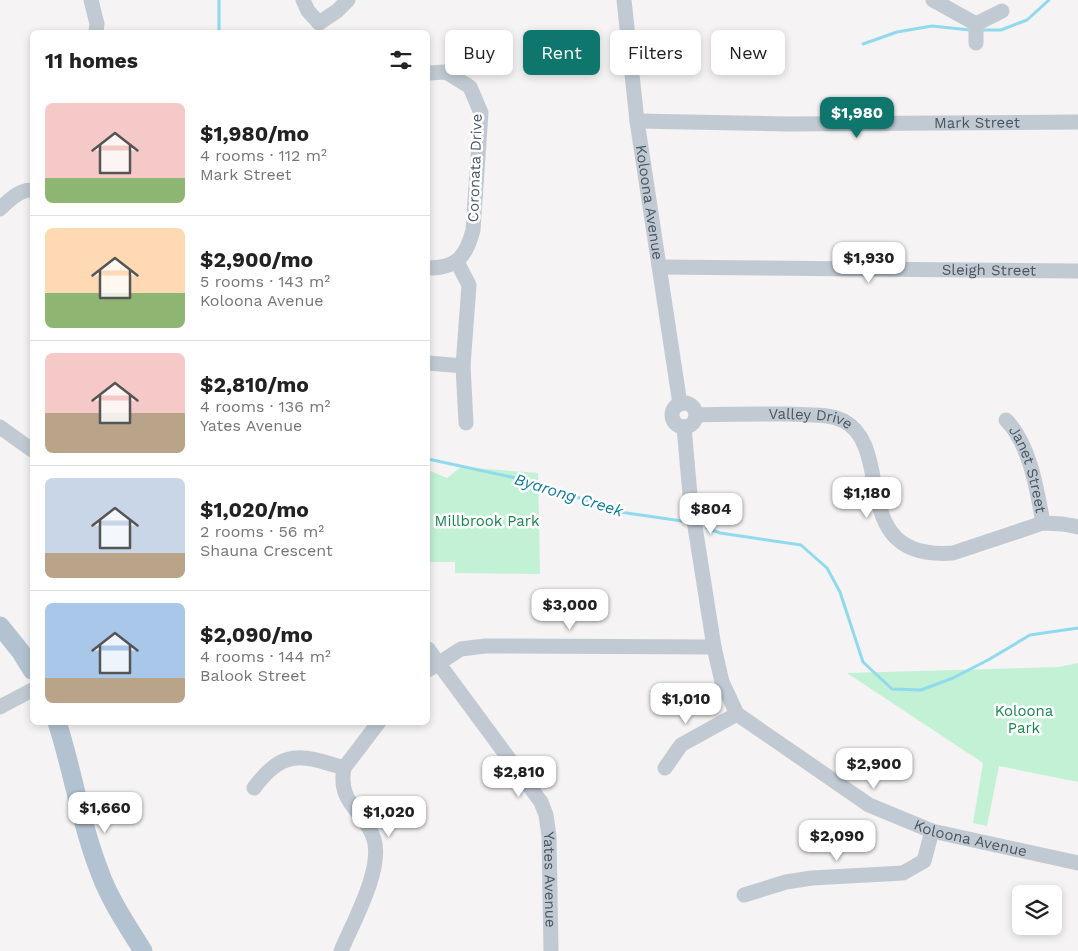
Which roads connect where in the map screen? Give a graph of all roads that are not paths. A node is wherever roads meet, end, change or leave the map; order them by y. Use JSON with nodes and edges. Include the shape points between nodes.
{"nodes":[{"id":1,"x":91,"y":0,"type":"edge"},
{"id":2,"x":303,"y":0,"type":"edge"},
{"id":3,"x":348,"y":0,"type":"edge"},
{"id":4,"x":624,"y":0,"type":"edge"},
{"id":5,"x":933,"y":0,"type":"edge"},
{"id":6,"x":1002,"y":11,"type":"dead end"},
{"id":7,"x":976,"y":24,"type":"junction"},
{"id":8,"x":320,"y":28,"type":"edge"},
{"id":9,"x":96,"y":30,"type":"edge"},
{"id":10,"x":976,"y":43,"type":"dead end"},
{"id":11,"x":430,"y":73,"type":"edge"},
{"id":12,"x":637,"y":120,"type":"junction"},
{"id":13,"x":1078,"y":122,"type":"edge"},
{"id":14,"x":30,"y":190,"type":"edge"},
{"id":15,"x":0,"y":209,"type":"edge"},
{"id":16,"x":457,"y":262,"type":"junction"},
{"id":17,"x":660,"y":267,"type":"junction"},
{"id":18,"x":430,"y":268,"type":"edge"},
{"id":19,"x":1078,"y":271,"type":"edge"},
{"id":20,"x":430,"y":363,"type":"edge"},
{"id":21,"x":463,"y":366,"type":"junction"},
{"id":22,"x":680,"y":404,"type":"junction"},
{"id":23,"x":696,"y":415,"type":"junction"},
{"id":24,"x":1006,"y":420,"type":"dead end"},
{"id":25,"x":466,"y":423,"type":"dead end"},
{"id":26,"x":0,"y":427,"type":"edge"},
{"id":27,"x":684,"y":427,"type":"junction"},
{"id":28,"x":30,"y":449,"type":"edge"},
{"id":29,"x":1043,"y":522,"type":"junction"},
{"id":30,"x":1078,"y":528,"type":"edge"},
{"id":31,"x":0,"y":626,"type":"edge"},
{"id":32,"x":714,"y":647,"type":"junction"},
{"id":33,"x":432,"y":666,"type":"edge"},
{"id":34,"x":30,"y":667,"type":"edge"},
{"id":35,"x":30,"y":691,"type":"edge"},
{"id":36,"x":0,"y":707,"type":"edge"},
{"id":37,"x":737,"y":714,"type":"junction"},
{"id":38,"x":58,"y":725,"type":"edge"},
{"id":39,"x":377,"y":725,"type":"edge"},
{"id":40,"x":344,"y":768,"type":"junction"},
{"id":41,"x":665,"y":768,"type":"dead end"},
{"id":42,"x":254,"y":788,"type":"dead end"},
{"id":43,"x":932,"y":831,"type":"junction"},
{"id":44,"x":1078,"y":863,"type":"edge"},
{"id":45,"x":744,"y":896,"type":"dead end"},
{"id":46,"x":143,"y":951,"type":"edge"},
{"id":47,"x":341,"y":951,"type":"edge"},
{"id":48,"x":551,"y":951,"type":"edge"}],
"edges":[{"from":1,"to":9,"type":"street"},
{"from":2,"to":8,"type":"street"},
{"from":3,"to":8,"type":"street"},
{"from":4,"to":12,"type":"street","name":"Koloona Avenue"},
{"from":5,"to":7,"type":"street"},
{"from":6,"to":7,"type":"street"},
{"from":7,"to":10,"type":"street"},
{"from":11,"to":16,"type":"street","name":"Coronata Drive","via":[[446,72],[470,86],[481,113],[473,230],[468,249]]},
{"from":12,"to":13,"type":"street","name":"Mark Street","via":[[788,124]]},
{"from":12,"to":17,"type":"street","name":"Koloona Avenue"},
{"from":14,"to":15,"type":"street"},
{"from":16,"to":18,"type":"street"},
{"from":16,"to":21,"type":"street","via":[[469,285]]},
{"from":17,"to":19,"type":"street","name":"Sleigh Street"},
{"from":17,"to":22,"type":"street","name":"Koloona Avenue"},
{"from":20,"to":21,"type":"street"},
{"from":21,"to":25,"type":"street"},
{"from":22,"to":23,"type":"street","via":[[690,405]]},
{"from":22,"to":27,"type":"street","via":[[674,408],[672,418]]},
{"from":23,"to":27,"type":"street","via":[[691,424]]},
{"from":23,"to":29,"type":"street","name":"Valley Drive","via":[[820,415],[843,420],[857,432],[866,448],[878,504],[887,525],[902,542],[919,551],[953,553]]},
{"from":24,"to":29,"type":"street","name":"Janet Street","via":[[1021,439]]},
{"from":26,"to":28,"type":"street"},
{"from":27,"to":32,"type":"street","via":[[690,495]]},
{"from":29,"to":30,"type":"street","name":"Valley Drive"},
{"from":31,"to":34,"type":"main road"},
{"from":32,"to":33,"type":"street","via":[[485,646],[460,649]]},
{"from":32,"to":37,"type":"street","via":[[722,682]]},
{"from":33,"to":48,"type":"street","name":"Yates Avenue","via":[[544,809],[549,836]]},
{"from":35,"to":36,"type":"street"},
{"from":37,"to":41,"type":"street","via":[[681,745]]},
{"from":37,"to":43,"type":"street","name":"Koloona Avenue","via":[[869,805]]},
{"from":38,"to":46,"type":"main road","via":[[98,870]]},
{"from":39,"to":40,"type":"street"},
{"from":40,"to":42,"type":"street","via":[[308,757],[289,758],[271,768]]},
{"from":40,"to":47,"type":"street","via":[[343,782],[348,801],[371,832],[375,860],[370,883]]},
{"from":43,"to":44,"type":"street","name":"Koloona Avenue"},
{"from":43,"to":45,"type":"street","via":[[924,861],[903,873],[812,878],[786,882]]}]}
